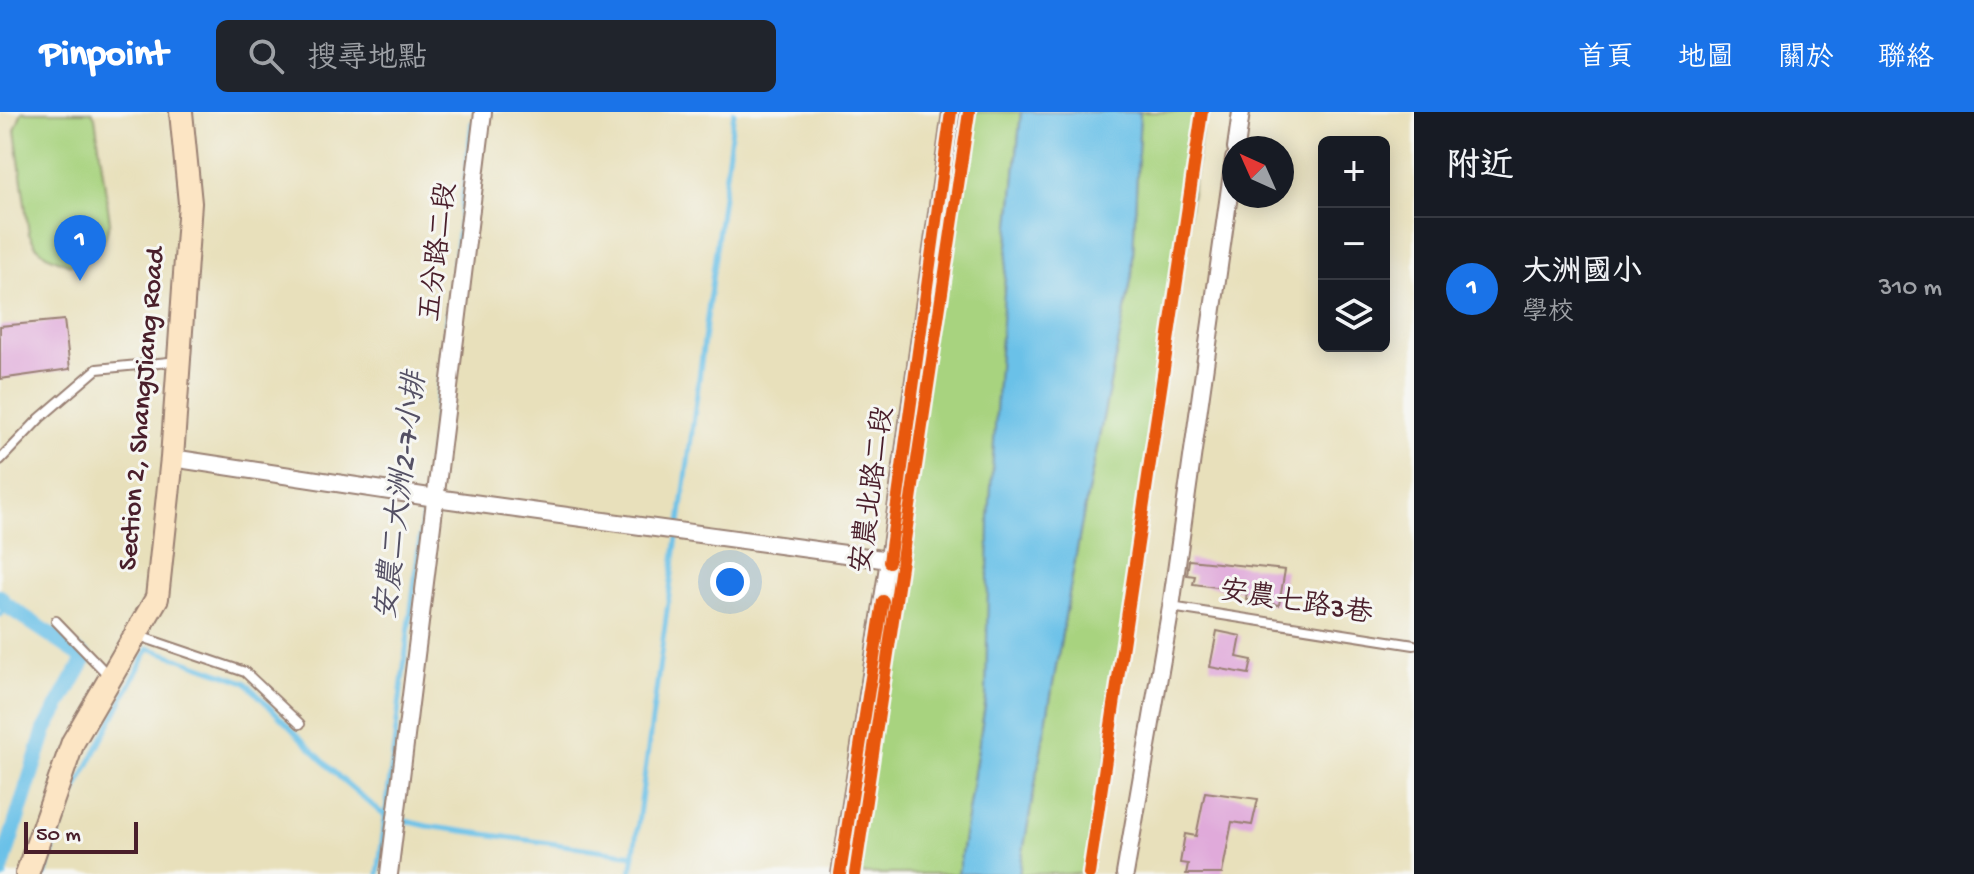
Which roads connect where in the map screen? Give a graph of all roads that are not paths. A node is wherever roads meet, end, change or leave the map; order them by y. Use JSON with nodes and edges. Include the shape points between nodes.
{"nodes":[{"id":1,"x":181,"y":112,"type":"edge"},
{"id":2,"x":483,"y":112,"type":"edge"},
{"id":3,"x":951,"y":112,"type":"edge"},
{"id":4,"x":1241,"y":112,"type":"edge"},
{"id":5,"x":1238,"y":136,"type":"edge"},
{"id":6,"x":1227,"y":208,"type":"edge"},
{"id":7,"x":180,"y":361,"type":"junction"},
{"id":8,"x":172,"y":458,"type":"junction"},
{"id":9,"x":0,"y":460,"type":"edge"},
{"id":10,"x":436,"y":498,"type":"junction"},
{"id":11,"x":889,"y":560,"type":"junction"},
{"id":12,"x":1171,"y":607,"type":"junction"},
{"id":13,"x":56,"y":621,"type":"dead end"},
{"id":14,"x":135,"y":635,"type":"junction"},
{"id":15,"x":1414,"y":645,"type":"edge"},
{"id":16,"x":111,"y":677,"type":"junction"},
{"id":17,"x":300,"y":724,"type":"dead end"},
{"id":18,"x":27,"y":874,"type":"edge"},
{"id":19,"x":389,"y":874,"type":"edge"},
{"id":20,"x":840,"y":874,"type":"edge"},
{"id":21,"x":1125,"y":874,"type":"edge"}],
"edges":[{"from":1,"to":7,"type":"main road","name":"Section 2, ShangJiang Road","via":[[190,203]]},
{"from":2,"to":10,"type":"street","name":"五分路二段"},
{"from":3,"to":11,"type":"street","name":"安農北路二段"},
{"from":4,"to":5,"type":"street"},
{"from":6,"to":12,"type":"street"},
{"from":7,"to":8,"type":"main road","name":"Section 2, ShangJiang Road"},
{"from":7,"to":9,"type":"lane","via":[[97,369]]},
{"from":8,"to":10,"type":"street"},
{"from":8,"to":14,"type":"main road","name":"Section 2, ShangJiang Road","via":[[157,598]]},
{"from":10,"to":11,"type":"street"},
{"from":10,"to":19,"type":"street","name":"五分路二段"},
{"from":11,"to":20,"type":"street","name":"安農北路二段"},
{"from":12,"to":15,"type":"lane","name":"安農七路3巷"},
{"from":12,"to":21,"type":"street"},
{"from":13,"to":16,"type":"lane"},
{"from":14,"to":16,"type":"main road","name":"Section 2, ShangJiang Road"},
{"from":14,"to":17,"type":"lane","via":[[245,672]]},
{"from":16,"to":18,"type":"main road","name":"Section 2, ShangJiang Road","via":[[73,742]]}]}
